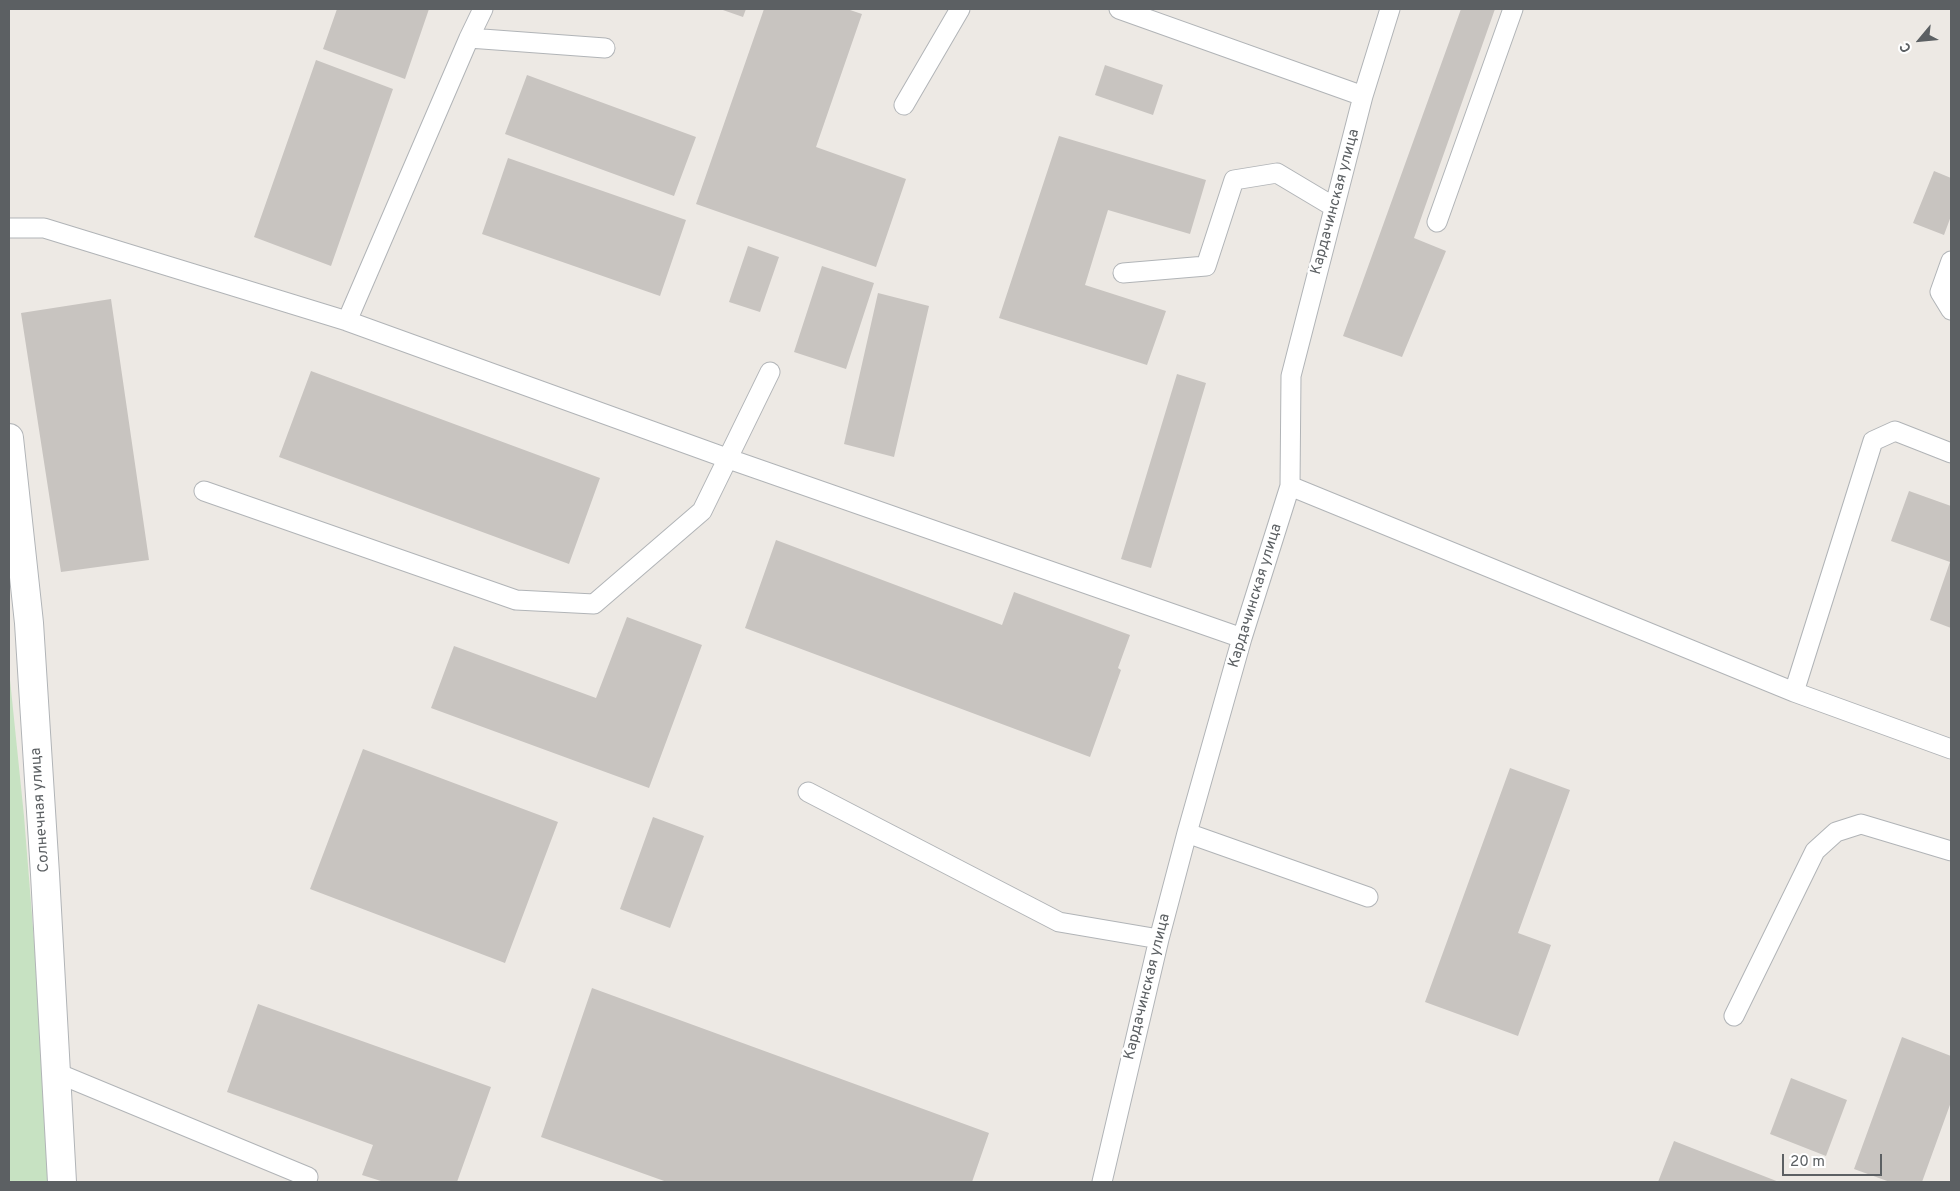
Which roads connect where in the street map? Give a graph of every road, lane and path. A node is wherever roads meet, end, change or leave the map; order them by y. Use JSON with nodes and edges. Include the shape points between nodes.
{"nodes":[{"id":1,"x":483,"y":9,"type":"edge"},
{"id":2,"x":960,"y":9,"type":"edge"},
{"id":3,"x":1119,"y":9,"type":"edge"},
{"id":4,"x":1390,"y":9,"type":"edge"},
{"id":5,"x":1513,"y":9,"type":"edge"},
{"id":6,"x":469,"y":38,"type":"junction"},
{"id":7,"x":605,"y":48,"type":"dead end"},
{"id":8,"x":1363,"y":96,"type":"junction"},
{"id":9,"x":904,"y":104,"type":"dead end"},
{"id":10,"x":1334,"y":207,"type":"junction"},
{"id":11,"x":1437,"y":222,"type":"dead end"},
{"id":12,"x":9,"y":228,"type":"edge"},
{"id":13,"x":1951,"y":261,"type":"edge"},
{"id":14,"x":1123,"y":273,"type":"dead end"},
{"id":15,"x":1951,"y":310,"type":"edge"},
{"id":16,"x":347,"y":321,"type":"junction"},
{"id":17,"x":770,"y":372,"type":"dead end"},
{"id":18,"x":9,"y":438,"type":"edge"},
{"id":19,"x":1951,"y":453,"type":"edge"},
{"id":20,"x":729,"y":459,"type":"junction"},
{"id":21,"x":1290,"y":486,"type":"junction"},
{"id":22,"x":204,"y":491,"type":"dead end"},
{"id":23,"x":1242,"y":638,"type":"junction"},
{"id":24,"x":1794,"y":692,"type":"junction"},
{"id":25,"x":1951,"y":749,"type":"edge"},
{"id":26,"x":808,"y":792,"type":"dead end"},
{"id":27,"x":1187,"y":832,"type":"junction"},
{"id":28,"x":1951,"y":851,"type":"edge"},
{"id":29,"x":1368,"y":897,"type":"dead end"},
{"id":30,"x":1159,"y":940,"type":"junction"},
{"id":31,"x":1734,"y":1016,"type":"dead end"},
{"id":32,"x":57,"y":1073,"type":"junction"},
{"id":33,"x":308,"y":1177,"type":"dead end"},
{"id":34,"x":62,"y":1182,"type":"edge"},
{"id":35,"x":1102,"y":1182,"type":"edge"}],
"edges":[{"from":1,"to":6,"type":"lane"},
{"from":2,"to":9,"type":"lane"},
{"from":3,"to":8,"type":"lane"},
{"from":4,"to":8,"type":"lane","name":"Кардачинская улица"},
{"from":5,"to":11,"type":"lane"},
{"from":6,"to":7,"type":"lane"},
{"from":6,"to":16,"type":"lane"},
{"from":8,"to":10,"type":"lane","name":"Кардачинская улица"},
{"from":10,"to":14,"type":"lane","via":[[1277,173],[1234,180],[1206,266]]},
{"from":10,"to":21,"type":"lane","name":"Кардачинская улица","via":[[1291,376]]},
{"from":12,"to":16,"type":"lane","via":[[44,228]]},
{"from":13,"to":15,"type":"lane","via":[[1940,292]]},
{"from":16,"to":20,"type":"lane"},
{"from":17,"to":20,"type":"lane"},
{"from":18,"to":32,"type":"street","name":"Солнечная улица","via":[[29,623]]},
{"from":19,"to":24,"type":"lane","via":[[1894,431],[1873,441]]},
{"from":20,"to":22,"type":"lane","via":[[702,511],[594,604],[516,600]]},
{"from":20,"to":23,"type":"lane"},
{"from":21,"to":23,"type":"lane","name":"Кардачинская улица"},
{"from":21,"to":24,"type":"lane"},
{"from":23,"to":27,"type":"lane","name":"Кардачинская улица"},
{"from":24,"to":25,"type":"lane"},
{"from":26,"to":30,"type":"lane","via":[[1059,922]]},
{"from":27,"to":29,"type":"lane"},
{"from":27,"to":30,"type":"lane","name":"Кардачинская улица"},
{"from":28,"to":31,"type":"lane","via":[[1861,824],[1836,832],[1815,851]]},
{"from":30,"to":35,"type":"lane","name":"Кардачинская улица"},
{"from":32,"to":33,"type":"lane"},
{"from":32,"to":34,"type":"street","name":"Солнечная улица"}]}
